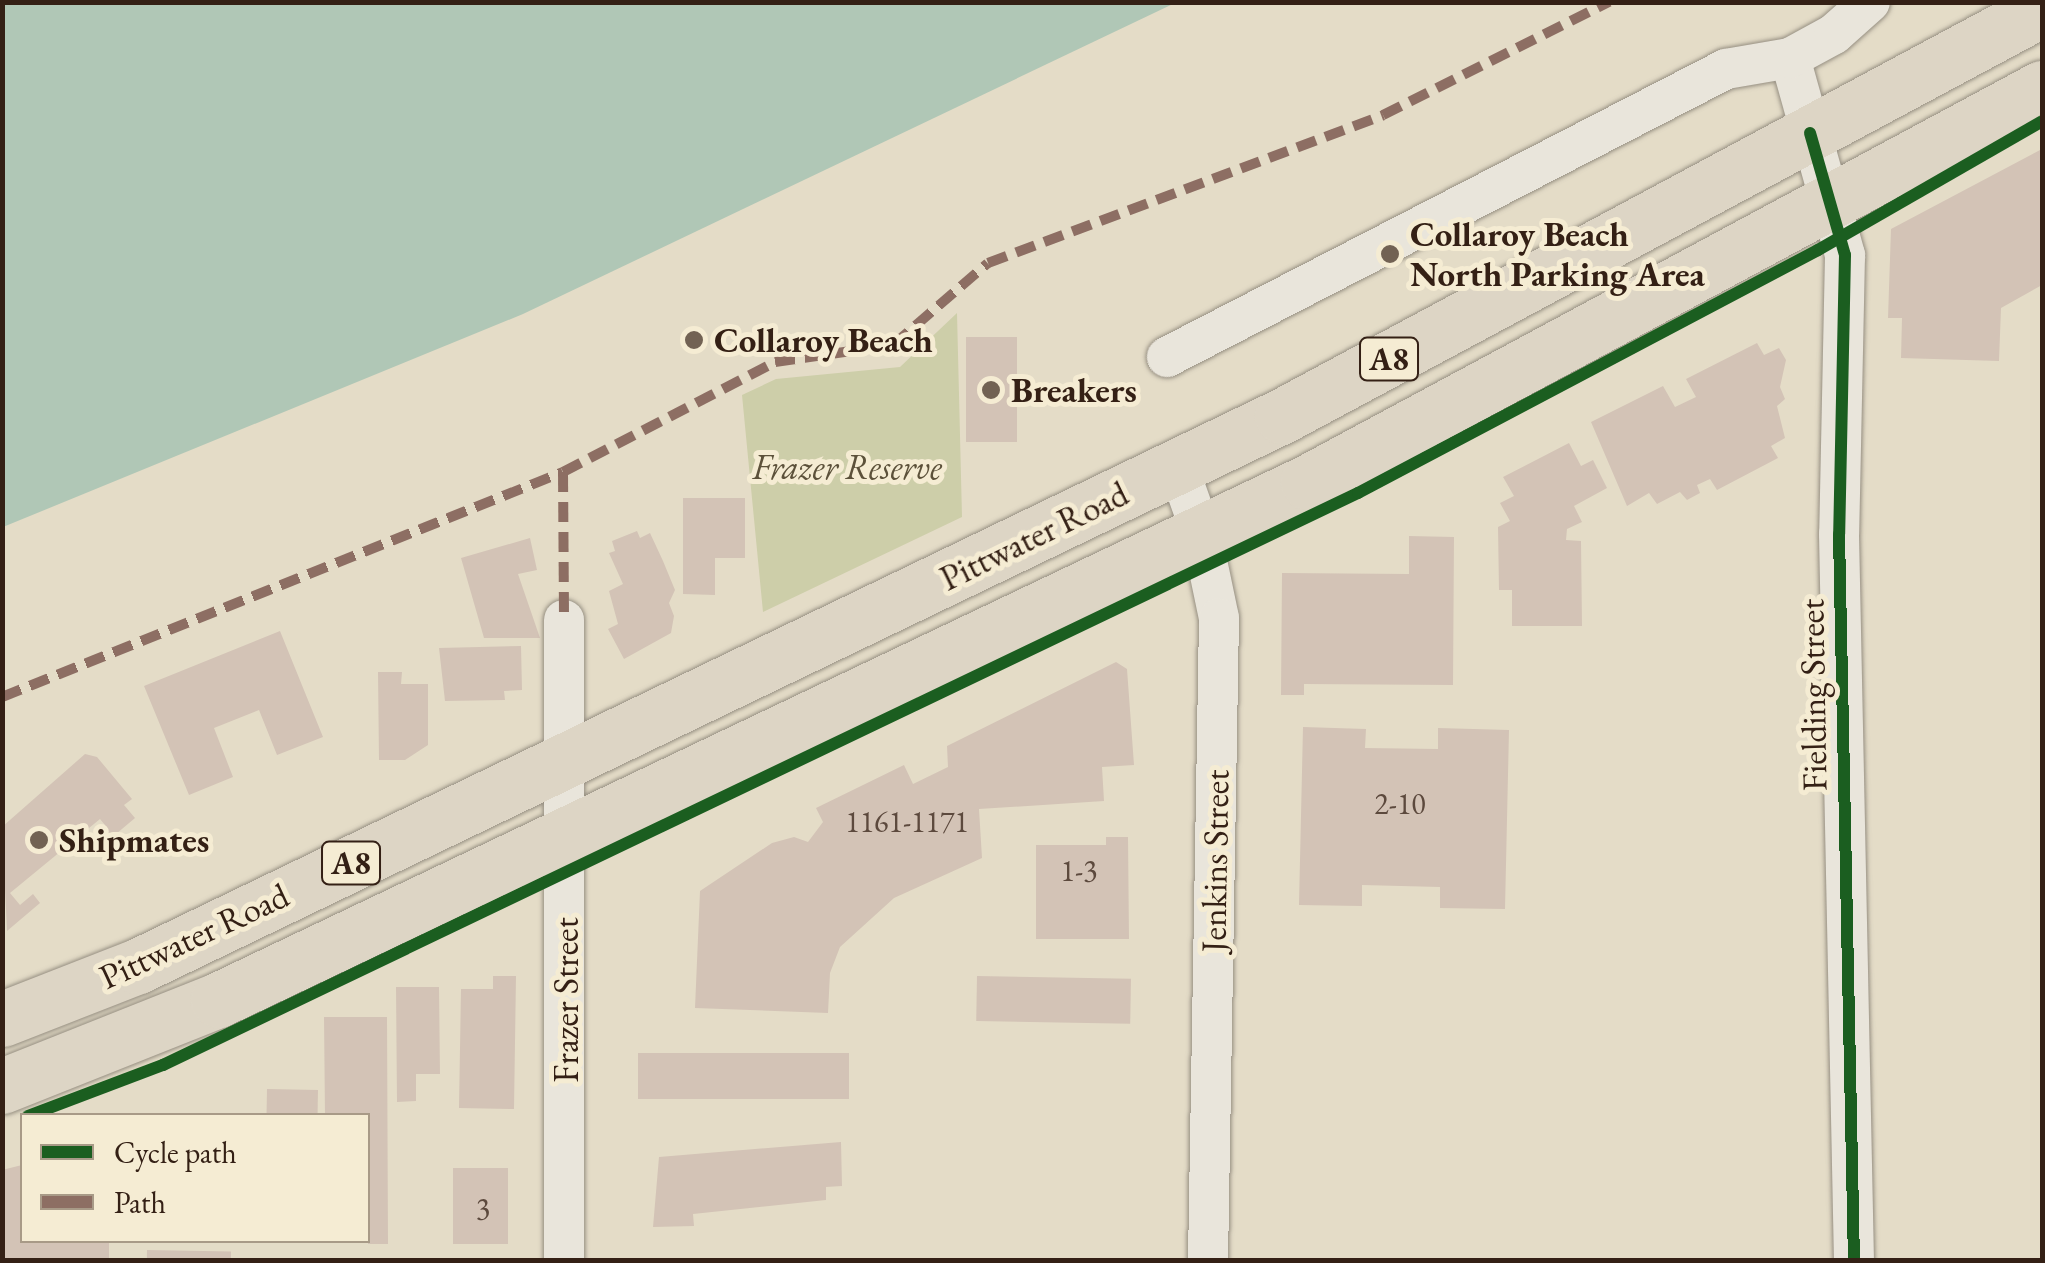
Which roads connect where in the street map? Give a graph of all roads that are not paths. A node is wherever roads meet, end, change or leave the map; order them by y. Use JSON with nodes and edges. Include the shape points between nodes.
{"nodes":[{"id":1,"x":1870,"y":2,"type":"edge"},
{"id":2,"x":2042,"y":9,"type":"edge"},
{"id":3,"x":1790,"y":58,"type":"junction"},
{"id":4,"x":2042,"y":88,"type":"edge"},
{"id":5,"x":1810,"y":133,"type":"junction"},
{"id":6,"x":1831,"y":200,"type":"junction"},
{"id":7,"x":1167,"y":357,"type":"dead end"},
{"id":8,"x":1178,"y":467,"type":"junction"},
{"id":9,"x":1202,"y":532,"type":"junction"},
{"id":10,"x":564,"y":620,"type":"dead end"},
{"id":11,"x":564,"y":761,"type":"junction"},
{"id":12,"x":566,"y":832,"type":"junction"},
{"id":13,"x":2,"y":1019,"type":"edge"},
{"id":14,"x":2,"y":1086,"type":"edge"},
{"id":15,"x":564,"y":1260,"type":"edge"},
{"id":16,"x":1208,"y":1260,"type":"edge"},
{"id":17,"x":1854,"y":1260,"type":"edge"}],
"edges":[{"from":1,"to":3,"type":"street","via":[[1834,34]]},
{"from":2,"to":5,"type":"highway","name":"Pittwater Road","number":"A8"},
{"from":3,"to":5,"type":"street","name":"Fielding Street"},
{"from":3,"to":7,"type":"street","via":[[1726,69]]},
{"from":4,"to":6,"type":"highway","name":"Pittwater Road","number":"A8"},
{"from":5,"to":6,"type":"street","name":"Fielding Street"},
{"from":5,"to":8,"type":"highway","name":"Pittwater Road","number":"A8"},
{"from":6,"to":9,"type":"highway","name":"Pittwater Road","number":"A8","via":[[1308,482]]},
{"from":6,"to":17,"type":"street","name":"Fielding Street","via":[[1844,255],[1840,534]]},
{"from":8,"to":9,"type":"street","name":"Jenkins Street"},
{"from":8,"to":11,"type":"highway","name":"Pittwater Road","number":"A8"},
{"from":9,"to":12,"type":"highway","name":"Pittwater Road","number":"A8"},
{"from":9,"to":16,"type":"street","name":"Jenkins Street","via":[[1219,618]]},
{"from":10,"to":11,"type":"street","name":"Frazer Street"},
{"from":11,"to":12,"type":"street","name":"Frazer Street"},
{"from":11,"to":13,"type":"highway","name":"Pittwater Road","number":"A8","via":[[138,966]]},
{"from":12,"to":14,"type":"highway","name":"Pittwater Road","number":"A8","via":[[218,1000]]},
{"from":12,"to":15,"type":"street","name":"Frazer Street"}]}
